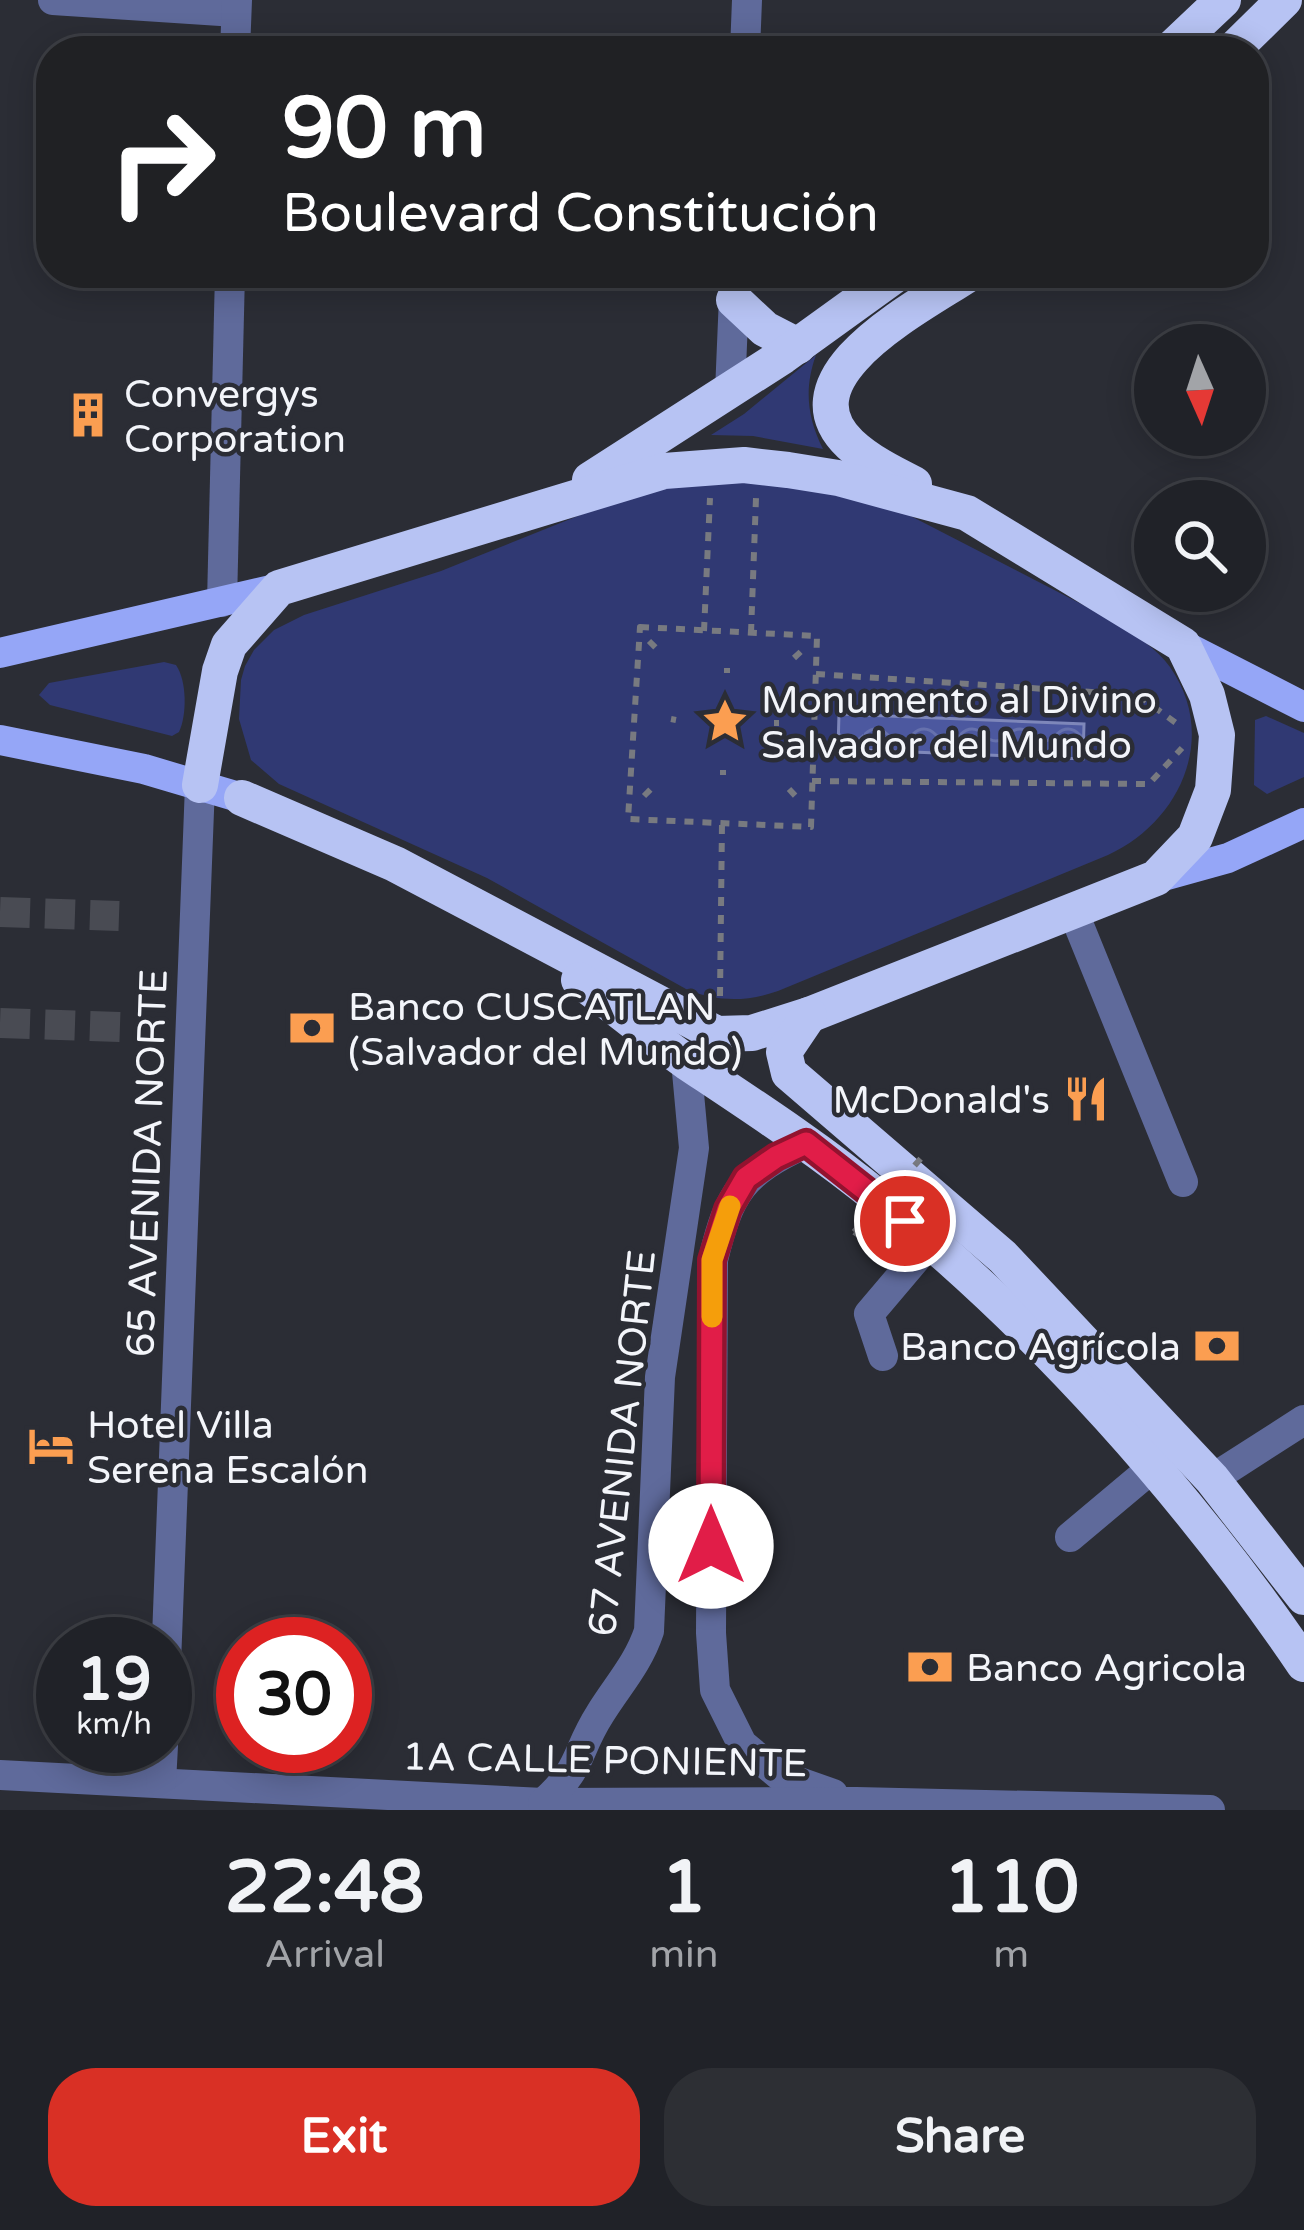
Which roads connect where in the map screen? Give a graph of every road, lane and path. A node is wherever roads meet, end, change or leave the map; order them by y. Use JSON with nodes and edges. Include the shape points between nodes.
{"nodes":[{"id":1,"x":53,"y":0,"type":"edge"},
{"id":2,"x":747,"y":0,"type":"edge"},
{"id":3,"x":1223,"y":0,"type":"edge"},
{"id":4,"x":1285,"y":0,"type":"edge"},
{"id":5,"x":236,"y":6,"type":"edge"},
{"id":6,"x":235,"y":36,"type":"edge"},
{"id":7,"x":746,"y":36,"type":"edge"},
{"id":8,"x":1185,"y":36,"type":"edge"},
{"id":9,"x":1248,"y":36,"type":"edge"},
{"id":10,"x":230,"y":288,"type":"edge"},
{"id":11,"x":735,"y":288,"type":"edge"},
{"id":12,"x":736,"y":288,"type":"edge"},
{"id":13,"x":877,"y":288,"type":"edge"},
{"id":14,"x":948,"y":288,"type":"edge"},
{"id":15,"x":798,"y":346,"type":"junction"},
{"id":16,"x":730,"y":392,"type":"junction"},
{"id":17,"x":757,"y":476,"type":"dead end"},
{"id":18,"x":703,"y":478,"type":"dead end"},
{"id":19,"x":551,"y":504,"type":"junction"},
{"id":20,"x":967,"y":513,"type":"junction"},
{"id":21,"x":279,"y":588,"type":"junction"},
{"id":22,"x":221,"y":602,"type":"junction"},
{"id":23,"x":704,"y":631,"type":"junction"},
{"id":24,"x":751,"y":633,"type":"junction"},
{"id":25,"x":649,"y":641,"type":"dead end"},
{"id":26,"x":1183,"y":645,"type":"junction"},
{"id":27,"x":807,"y":646,"type":"dead end"},
{"id":28,"x":0,"y":653,"type":"edge"},
{"id":29,"x":661,"y":653,"type":"dead end"},
{"id":30,"x":794,"y":658,"type":"dead end"},
{"id":31,"x":815,"y":674,"type":"junction"},
{"id":32,"x":1304,"y":707,"type":"edge"},
{"id":33,"x":0,"y":740,"type":"edge"},
{"id":34,"x":812,"y":781,"type":"junction"},
{"id":35,"x":656,"y":784,"type":"dead end"},
{"id":36,"x":200,"y":785,"type":"junction"},
{"id":37,"x":789,"y":789,"type":"dead end"},
{"id":38,"x":644,"y":796,"type":"dead end"},
{"id":39,"x":242,"y":798,"type":"joint"},
{"id":40,"x":801,"y":802,"type":"dead end"},
{"id":41,"x":722,"y":823,"type":"junction"},
{"id":42,"x":1304,"y":823,"type":"edge"},
{"id":43,"x":1156,"y":878,"type":"junction"},
{"id":44,"x":1073,"y":911,"type":"junction"},
{"id":45,"x":491,"y":912,"type":"junction"},
{"id":46,"x":720,"y":1000,"type":"dead end"},
{"id":47,"x":809,"y":1015,"type":"junction"},
{"id":48,"x":686,"y":1061,"type":"junction"},
{"id":49,"x":806,"y":1143,"type":"junction"},
{"id":50,"x":925,"y":1154,"type":"dead end"},
{"id":51,"x":1183,"y":1183,"type":"dead end"},
{"id":52,"x":930,"y":1242,"type":"junction"},
{"id":53,"x":882,"y":1249,"type":"dead end"},
{"id":54,"x":883,"y":1356,"type":"dead end"},
{"id":55,"x":1304,"y":1420,"type":"edge"},
{"id":56,"x":1151,"y":1469,"type":"junction"},
{"id":57,"x":1212,"y":1479,"type":"junction"},
{"id":58,"x":1070,"y":1538,"type":"dead end"},
{"id":59,"x":1304,"y":1597,"type":"edge"},
{"id":60,"x":168,"y":1617,"type":"edge"},
{"id":61,"x":1304,"y":1664,"type":"edge"},
{"id":62,"x":161,"y":1773,"type":"edge"},
{"id":63,"x":0,"y":1775,"type":"edge"},
{"id":64,"x":161,"y":1781,"type":"junction"},
{"id":65,"x":856,"y":1802,"type":"junction"},
{"id":66,"x":543,"y":1803,"type":"junction"},
{"id":67,"x":594,"y":1806,"type":"edge"},
{"id":68,"x":763,"y":1806,"type":"edge"},
{"id":69,"x":1107,"y":1809,"type":"edge"},
{"id":70,"x":1210,"y":1810,"type":"edge"}],
"edges":[{"from":1,"to":5,"type":"street"},
{"from":2,"to":7,"type":"street"},
{"from":3,"to":8,"type":"highway"},
{"from":4,"to":9,"type":"highway"},
{"from":5,"to":6,"type":"street"},
{"from":10,"to":22,"type":"street"},
{"from":11,"to":16,"type":"street"},
{"from":12,"to":15,"type":"highway","via":[[765,328]]},
{"from":13,"to":15,"type":"highway"},
{"from":14,"to":20,"type":"highway","via":[[844,366],[829,403],[849,443]]},
{"from":15,"to":16,"type":"highway"},
{"from":16,"to":19,"type":"highway"},
{"from":17,"to":24,"type":"path"},
{"from":18,"to":23,"type":"path","via":[[710,499]]},
{"from":19,"to":20,"type":"highway","via":[[664,471],[744,465],[838,478]]},
{"from":19,"to":21,"type":"highway"},
{"from":20,"to":26,"type":"highway"},
{"from":21,"to":22,"type":"main road"},
{"from":21,"to":36,"type":"highway","via":[[229,645]]},
{"from":22,"to":28,"type":"main road"},
{"from":23,"to":24,"type":"path"},
{"from":23,"to":41,"type":"path","via":[[640,627],[628,819]]},
{"from":24,"to":31,"type":"path","via":[[817,636]]},
{"from":25,"to":29,"type":"path"},
{"from":26,"to":32,"type":"main road"},
{"from":26,"to":43,"type":"highway","via":[[1217,735],[1213,790],[1195,837]]},
{"from":27,"to":30,"type":"path"},
{"from":31,"to":34,"type":"path"},
{"from":31,"to":34,"type":"path","via":[[1138,695],[1192,736],[1149,784]]},
{"from":33,"to":36,"type":"main road"},
{"from":34,"to":41,"type":"path","via":[[811,826]]},
{"from":35,"to":38,"type":"path"},
{"from":36,"to":39,"type":"main road"},
{"from":36,"to":60,"type":"street","name":"65 AVENIDA NORTE"},
{"from":37,"to":40,"type":"path"},
{"from":39,"to":45,"type":"highway"},
{"from":41,"to":46,"type":"path"},
{"from":42,"to":43,"type":"main road","via":[[1228,858]]},
{"from":43,"to":44,"type":"highway"},
{"from":44,"to":47,"type":"highway"},
{"from":44,"to":51,"type":"street"},
{"from":45,"to":47,"type":"highway","via":[[717,1034],[752,1034]]},
{"from":45,"to":48,"type":"highway"},
{"from":47,"to":57,"type":"highway","via":[[784,1052],[789,1073],[1003,1257]]},
{"from":48,"to":49,"type":"highway"},
{"from":48,"to":66,"type":"street","name":"67 AVENIDA NORTE","via":[[694,1148],[660,1377],[649,1630],[569,1780]]},
{"from":49,"to":52,"type":"highway"},
{"from":49,"to":65,"type":"street","name":"67 AVENIDA NORTE","via":[[746,1178],[712,1260],[715,1690],[742,1744],[779,1775]]},
{"from":50,"to":53,"type":"path","bridge":true,"via":[[854,1232]]},
{"from":52,"to":54,"type":"street","via":[[869,1314]]},
{"from":52,"to":56,"type":"highway","via":[[1068,1374]]},
{"from":55,"to":57,"type":"street"},
{"from":56,"to":58,"type":"street"},
{"from":56,"to":61,"type":"highway"},
{"from":57,"to":59,"type":"highway"},
{"from":62,"to":64,"type":"street"},
{"from":63,"to":64,"type":"street","name":"1A CALLE PONIENTE"},
{"from":64,"to":66,"type":"street","name":"1A CALLE PONIENTE"},
{"from":65,"to":68,"type":"street","name":"1A CALLE PONIENTE"},
{"from":65,"to":69,"type":"street","name":"1A CALLE PONIENTE"},
{"from":66,"to":67,"type":"street","name":"1A CALLE PONIENTE"},
{"from":67,"to":68,"type":"street","name":"1A CALLE PONIENTE"},
{"from":69,"to":70,"type":"street","name":"1A CALLE PONIENTE"}]}
